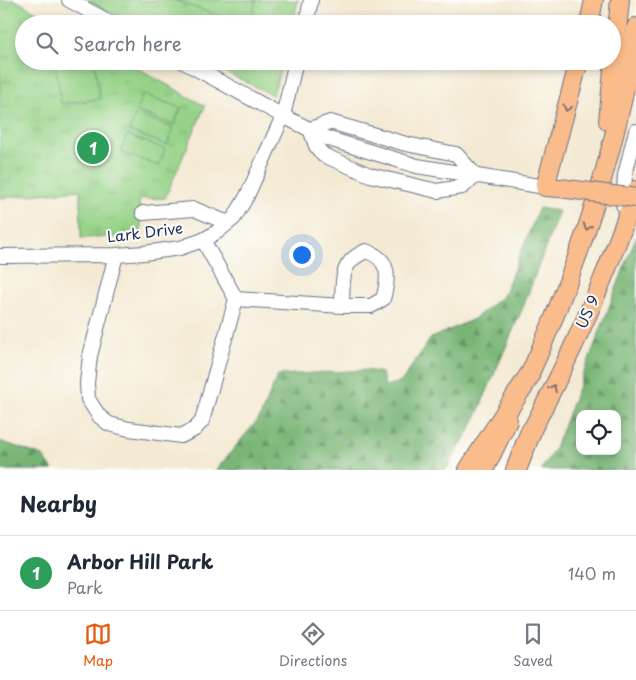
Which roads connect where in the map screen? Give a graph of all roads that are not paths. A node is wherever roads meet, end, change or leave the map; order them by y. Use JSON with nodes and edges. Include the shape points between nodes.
{"nodes":[{"id":1,"x":69,"y":0,"type":"edge"},
{"id":2,"x":311,"y":0,"type":"edge"},
{"id":3,"x":594,"y":0,"type":"edge"},
{"id":4,"x":620,"y":0,"type":"edge"},
{"id":5,"x":96,"y":15,"type":"edge"},
{"id":6,"x":308,"y":15,"type":"edge"},
{"id":7,"x":591,"y":15,"type":"edge"},
{"id":8,"x":619,"y":15,"type":"edge"},
{"id":9,"x":636,"y":27,"type":"edge"},
{"id":10,"x":199,"y":70,"type":"edge"},
{"id":11,"x":294,"y":70,"type":"edge"},
{"id":12,"x":578,"y":70,"type":"edge"},
{"id":13,"x":614,"y":70,"type":"edge"},
{"id":14,"x":283,"y":116,"type":"junction"},
{"id":15,"x":310,"y":129,"type":"junction"},
{"id":16,"x":636,"y":130,"type":"edge"},
{"id":17,"x":605,"y":170,"type":"junction"},
{"id":18,"x":476,"y":176,"type":"junction"},
{"id":19,"x":553,"y":188,"type":"junction"},
{"id":20,"x":636,"y":190,"type":"edge"},
{"id":21,"x":636,"y":198,"type":"edge"},
{"id":22,"x":143,"y":214,"type":"dead end"},
{"id":23,"x":228,"y":223,"type":"junction"},
{"id":24,"x":620,"y":238,"type":"junction"},
{"id":25,"x":204,"y":240,"type":"junction"},
{"id":26,"x":116,"y":255,"type":"junction"},
{"id":27,"x":0,"y":256,"type":"edge"},
{"id":28,"x":236,"y":299,"type":"junction"},
{"id":29,"x":342,"y":306,"type":"dead end"},
{"id":30,"x":529,"y":376,"type":"junction"},
{"id":31,"x":531,"y":431,"type":"junction"},
{"id":32,"x":469,"y":470,"type":"edge"},
{"id":33,"x":484,"y":470,"type":"edge"},
{"id":34,"x":510,"y":470,"type":"edge"},
{"id":35,"x":516,"y":470,"type":"edge"}],
"edges":[{"from":1,"to":5,"type":"street"},
{"from":2,"to":6,"type":"street"},
{"from":3,"to":7,"type":"main road"},
{"from":4,"to":8,"type":"main road"},
{"from":9,"to":17,"type":"main road","number":"US 9"},
{"from":10,"to":14,"type":"street"},
{"from":11,"to":14,"type":"street","name":"Lark Drive"},
{"from":12,"to":19,"type":"main road","one_way":true},
{"from":13,"to":17,"type":"main road"},
{"from":14,"to":15,"type":"street"},
{"from":14,"to":23,"type":"street","name":"Lark Drive","via":[[247,196]]},
{"from":15,"to":18,"type":"street","via":[[417,166]]},
{"from":15,"to":18,"type":"street","via":[[323,155],[370,175],[437,191],[462,186]]},
{"from":16,"to":24,"type":"street","via":[[625,175]]},
{"from":17,"to":30,"type":"main road","number":"US 9","one_way":true,"via":[[570,278]]},
{"from":18,"to":19,"type":"street"},
{"from":19,"to":21,"type":"main road","bridge":true},
{"from":20,"to":24,"type":"main road","name":"US 9","number":"US 9"},
{"from":22,"to":23,"type":"street","via":[[194,209]]},
{"from":23,"to":25,"type":"street","name":"Lark Drive"},
{"from":31,"to":24,"type":"main road","name":"US 9","number":"US 9","one_way":true},
{"from":25,"to":26,"type":"street","name":"Lark Drive","via":[[180,248]]},
{"from":25,"to":28,"type":"street"},
{"from":26,"to":27,"type":"street","name":"Lark Drive"},
{"from":26,"to":28,"type":"street","via":[[86,383],[88,399],[99,416],[109,424],[181,436],[196,429],[202,421]]},
{"from":28,"to":29,"type":"street"},
{"from":30,"to":32,"type":"highway"},
{"from":30,"to":33,"type":"main road","number":"US 9"},
{"from":31,"to":34,"type":"main road","number":"US 9"},
{"from":31,"to":35,"type":"highway"}]}
